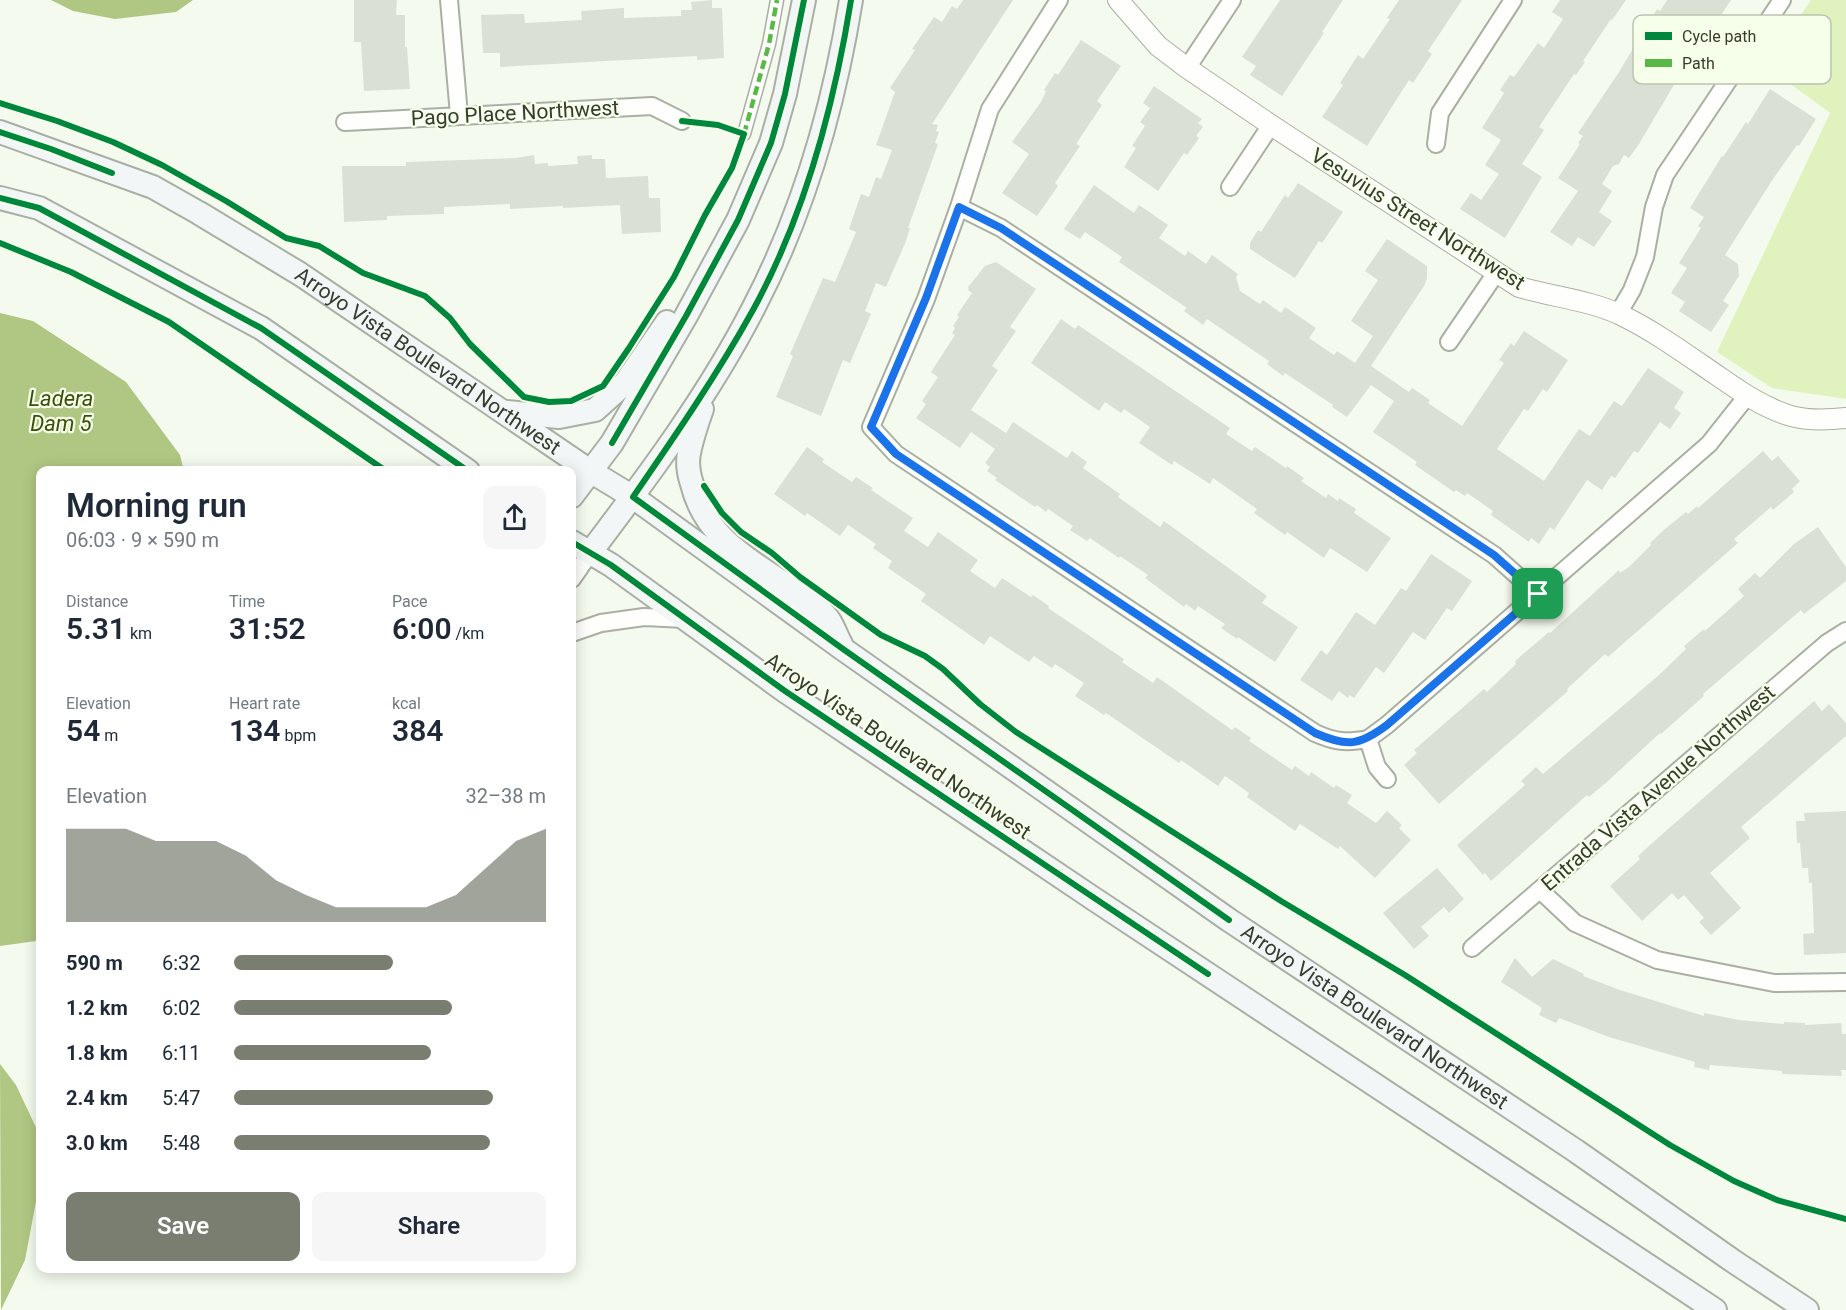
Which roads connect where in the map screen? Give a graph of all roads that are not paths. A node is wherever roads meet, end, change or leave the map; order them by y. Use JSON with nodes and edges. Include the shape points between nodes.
{"nodes":[{"id":1,"x":449,"y":0,"type":"edge"},
{"id":2,"x":777,"y":0,"type":"edge"},
{"id":3,"x":804,"y":0,"type":"edge"},
{"id":4,"x":851,"y":0,"type":"edge"},
{"id":5,"x":1059,"y":0,"type":"edge"},
{"id":6,"x":1118,"y":0,"type":"edge"},
{"id":7,"x":1232,"y":0,"type":"edge"},
{"id":8,"x":1513,"y":0,"type":"edge"},
{"id":9,"x":1782,"y":0,"type":"edge"},
{"id":10,"x":1772,"y":15,"type":"edge"},
{"id":11,"x":1187,"y":68,"type":"junction"},
{"id":12,"x":1726,"y":84,"type":"edge"},
{"id":13,"x":459,"y":115,"type":"junction"},
{"id":14,"x":682,"y":121,"type":"dead end"},
{"id":15,"x":345,"y":122,"type":"dead end"},
{"id":16,"x":1271,"y":125,"type":"junction"},
{"id":17,"x":0,"y":132,"type":"edge"},
{"id":18,"x":744,"y":134,"type":"dead end"},
{"id":19,"x":1436,"y":144,"type":"dead end"},
{"id":20,"x":1230,"y":187,"type":"dead end"},
{"id":21,"x":0,"y":198,"type":"edge"},
{"id":22,"x":959,"y":207,"type":"junction"},
{"id":23,"x":1496,"y":273,"type":"junction"},
{"id":24,"x":703,"y":284,"type":"junction"},
{"id":25,"x":1618,"y":314,"type":"junction"},
{"id":26,"x":1449,"y":342,"type":"dead end"},
{"id":27,"x":709,"y":386,"type":"junction"},
{"id":28,"x":1747,"y":396,"type":"junction"},
{"id":29,"x":502,"y":411,"type":"junction"},
{"id":30,"x":1846,"y":418,"type":"edge"},
{"id":31,"x":459,"y":466,"type":"edge"},
{"id":32,"x":590,"y":471,"type":"junction"},
{"id":33,"x":576,"y":490,"type":"edge"},
{"id":34,"x":633,"y":497,"type":"junction"},
{"id":35,"x":581,"y":548,"type":"edge"},
{"id":36,"x":576,"y":565,"type":"edge"},
{"id":37,"x":1538,"y":594,"type":"junction"},
{"id":38,"x":686,"y":619,"type":"junction"},
{"id":39,"x":576,"y":632,"type":"edge"},
{"id":40,"x":1846,"y":632,"type":"edge"},
{"id":41,"x":843,"y":649,"type":"junction"},
{"id":42,"x":1368,"y":739,"type":"junction"},
{"id":43,"x":1387,"y":778,"type":"dead end"},
{"id":44,"x":1540,"y":890,"type":"junction"},
{"id":45,"x":1472,"y":948,"type":"dead end"},
{"id":46,"x":1846,"y":982,"type":"edge"},
{"id":47,"x":1715,"y":1310,"type":"edge"},
{"id":48,"x":1807,"y":1310,"type":"edge"}],
"edges":[{"from":1,"to":13,"type":"street"},
{"from":2,"to":18,"type":"street"},
{"from":3,"to":24,"type":"main road","via":[[771,143],[738,220]]},
{"from":4,"to":27,"type":"main road","via":[[844,44],[812,170],[754,309]]},
{"from":5,"to":22,"type":"street","via":[[990,109]]},
{"from":6,"to":11,"type":"street","name":"Vesuvius Street Northwest","via":[[1158,46]]},
{"from":7,"to":11,"type":"street"},
{"from":8,"to":19,"type":"street","via":[[1440,113]]},
{"from":9,"to":10,"type":"street"},
{"from":11,"to":16,"type":"street","name":"Vesuvius Street Northwest"},
{"from":12,"to":25,"type":"street","via":[[1665,175],[1654,207],[1645,257]]},
{"from":13,"to":14,"type":"street","name":"Pago Place Northwest","via":[[652,106]]},
{"from":13,"to":15,"type":"street","name":"Pago Place Northwest"},
{"from":16,"to":20,"type":"street"},
{"from":16,"to":23,"type":"street","name":"Vesuvius Street Northwest"},
{"from":17,"to":29,"type":"main road","name":"Arroyo Vista Boulevard Northwest","via":[[153,187],[300,274]]},
{"from":21,"to":31,"type":"main road","via":[[39,208],[261,328]]},
{"from":22,"to":37,"type":"street","via":[[1001,228],[1494,555]]},
{"from":22,"to":42,"type":"street","via":[[926,298],[871,427],[896,454],[1315,733],[1332,741]]},
{"from":23,"to":25,"type":"street","name":"Vesuvius Street Northwest","via":[[1519,286]]},
{"from":23,"to":26,"type":"street"},
{"from":24,"to":29,"type":"main road","via":[[677,306],[625,383],[595,410],[559,417]]},
{"from":24,"to":32,"type":"main road","via":[[612,443]]},
{"from":25,"to":28,"type":"street","name":"Vesuvius Street Northwest","via":[[1649,329]]},
{"from":27,"to":34,"type":"main road"},
{"from":27,"to":41,"type":"main road","via":[[688,455],[694,497],[713,531],[827,618]]},
{"from":28,"to":30,"type":"street","name":"Vesuvius Street Northwest","via":[[1793,416]]},
{"from":28,"to":37,"type":"street","via":[[1709,444]]},
{"from":29,"to":32,"type":"main road","name":"Arroyo Vista Boulevard Northwest"},
{"from":32,"to":33,"type":"main road"},
{"from":32,"to":34,"type":"main road","name":"Arroyo Vista Boulevard Northwest"},
{"from":34,"to":35,"type":"main road"},
{"from":34,"to":41,"type":"main road","name":"Arroyo Vista Boulevard Northwest"},
{"from":35,"to":36,"type":"street"},
{"from":35,"to":38,"type":"main road","name":"Arroyo Vista Boulevard Northwest"},
{"from":37,"to":42,"type":"street"},
{"from":38,"to":39,"type":"street","via":[[644,616]]},
{"from":38,"to":47,"type":"main road","name":"Arroyo Vista Boulevard Northwest","via":[[785,691],[1094,899]]},
{"from":40,"to":44,"type":"street","name":"Entrada Vista Avenue Northwest","via":[[1827,643]]},
{"from":41,"to":48,"type":"main road","name":"Arroyo Vista Boulevard Northwest","via":[[1229,920]]},
{"from":42,"to":43,"type":"street","via":[[1377,767]]},
{"from":44,"to":45,"type":"street","name":"Entrada Vista Avenue Northwest"},
{"from":44,"to":46,"type":"street","via":[[1575,923],[1657,960],[1774,983]]}]}
